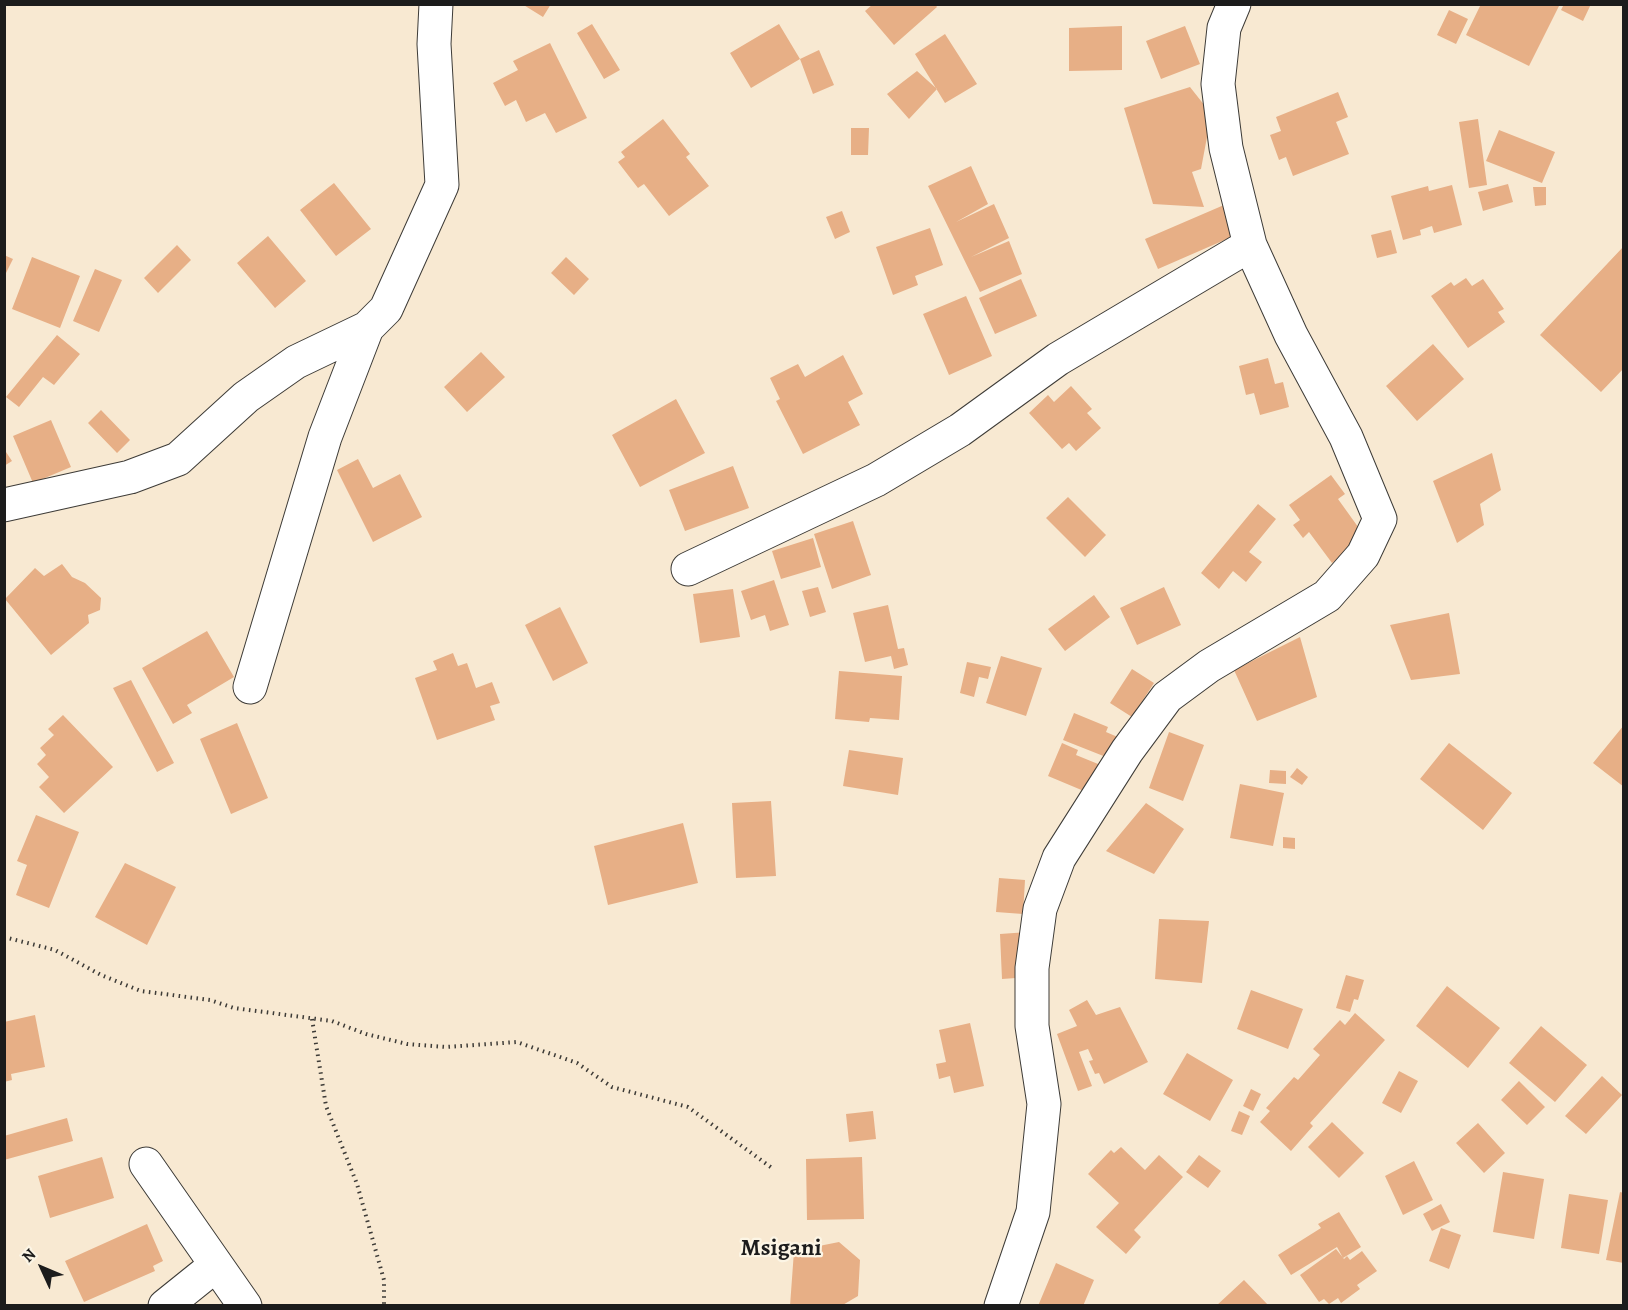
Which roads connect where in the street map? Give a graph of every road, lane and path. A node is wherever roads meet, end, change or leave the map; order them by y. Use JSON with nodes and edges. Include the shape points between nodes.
{"nodes":[{"id":1,"x":436,"y":4,"type":"edge"},
{"id":2,"x":1234,"y":4,"type":"edge"},
{"id":3,"x":1250,"y":245,"type":"junction"},
{"id":4,"x":367,"y":328,"type":"junction"},
{"id":5,"x":4,"y":505,"type":"edge"},
{"id":6,"x":688,"y":569,"type":"dead end"},
{"id":7,"x":250,"y":687,"type":"dead end"},
{"id":8,"x":4,"y":937,"type":"edge"},
{"id":9,"x":312,"y":1019,"type":"junction"},
{"id":10,"x":146,"y":1164,"type":"dead end"},
{"id":11,"x":772,"y":1168,"type":"dead end"},
{"id":12,"x":216,"y":1265,"type":"junction"},
{"id":13,"x":165,"y":1305,"type":"edge"},
{"id":14,"x":244,"y":1305,"type":"edge"},
{"id":15,"x":384,"y":1305,"type":"edge"},
{"id":16,"x":1001,"y":1305,"type":"edge"}],
"edges":[{"from":1,"to":4,"type":"street","via":[[434,44],[442,185],[386,309]]},
{"from":2,"to":3,"type":"street","via":[[1224,28],[1218,84],[1226,148]]},
{"from":3,"to":6,"type":"street","via":[[1058,359],[960,430],[876,480]]},
{"from":3,"to":16,"type":"street","via":[[1291,335],[1346,437],[1380,519],[1363,555],[1327,596],[1209,666],[1167,697],[1127,751],[1059,858],[1040,909],[1032,968],[1032,1026],[1044,1104],[1034,1212]]},
{"from":4,"to":5,"type":"street","via":[[287,368],[246,397],[178,459],[130,477]]},
{"from":4,"to":7,"type":"street","via":[[325,436]]},
{"from":8,"to":9,"type":"path","via":[[55,950],[141,991],[210,999],[234,1008]]},
{"from":9,"to":11,"type":"path","via":[[407,1044],[446,1047],[517,1042],[577,1063],[612,1087],[688,1107]]},
{"from":9,"to":15,"type":"path","via":[[326,1107],[357,1184],[384,1280]]},
{"from":10,"to":12,"type":"street"},
{"from":12,"to":13,"type":"street"},
{"from":12,"to":14,"type":"street"}]}
